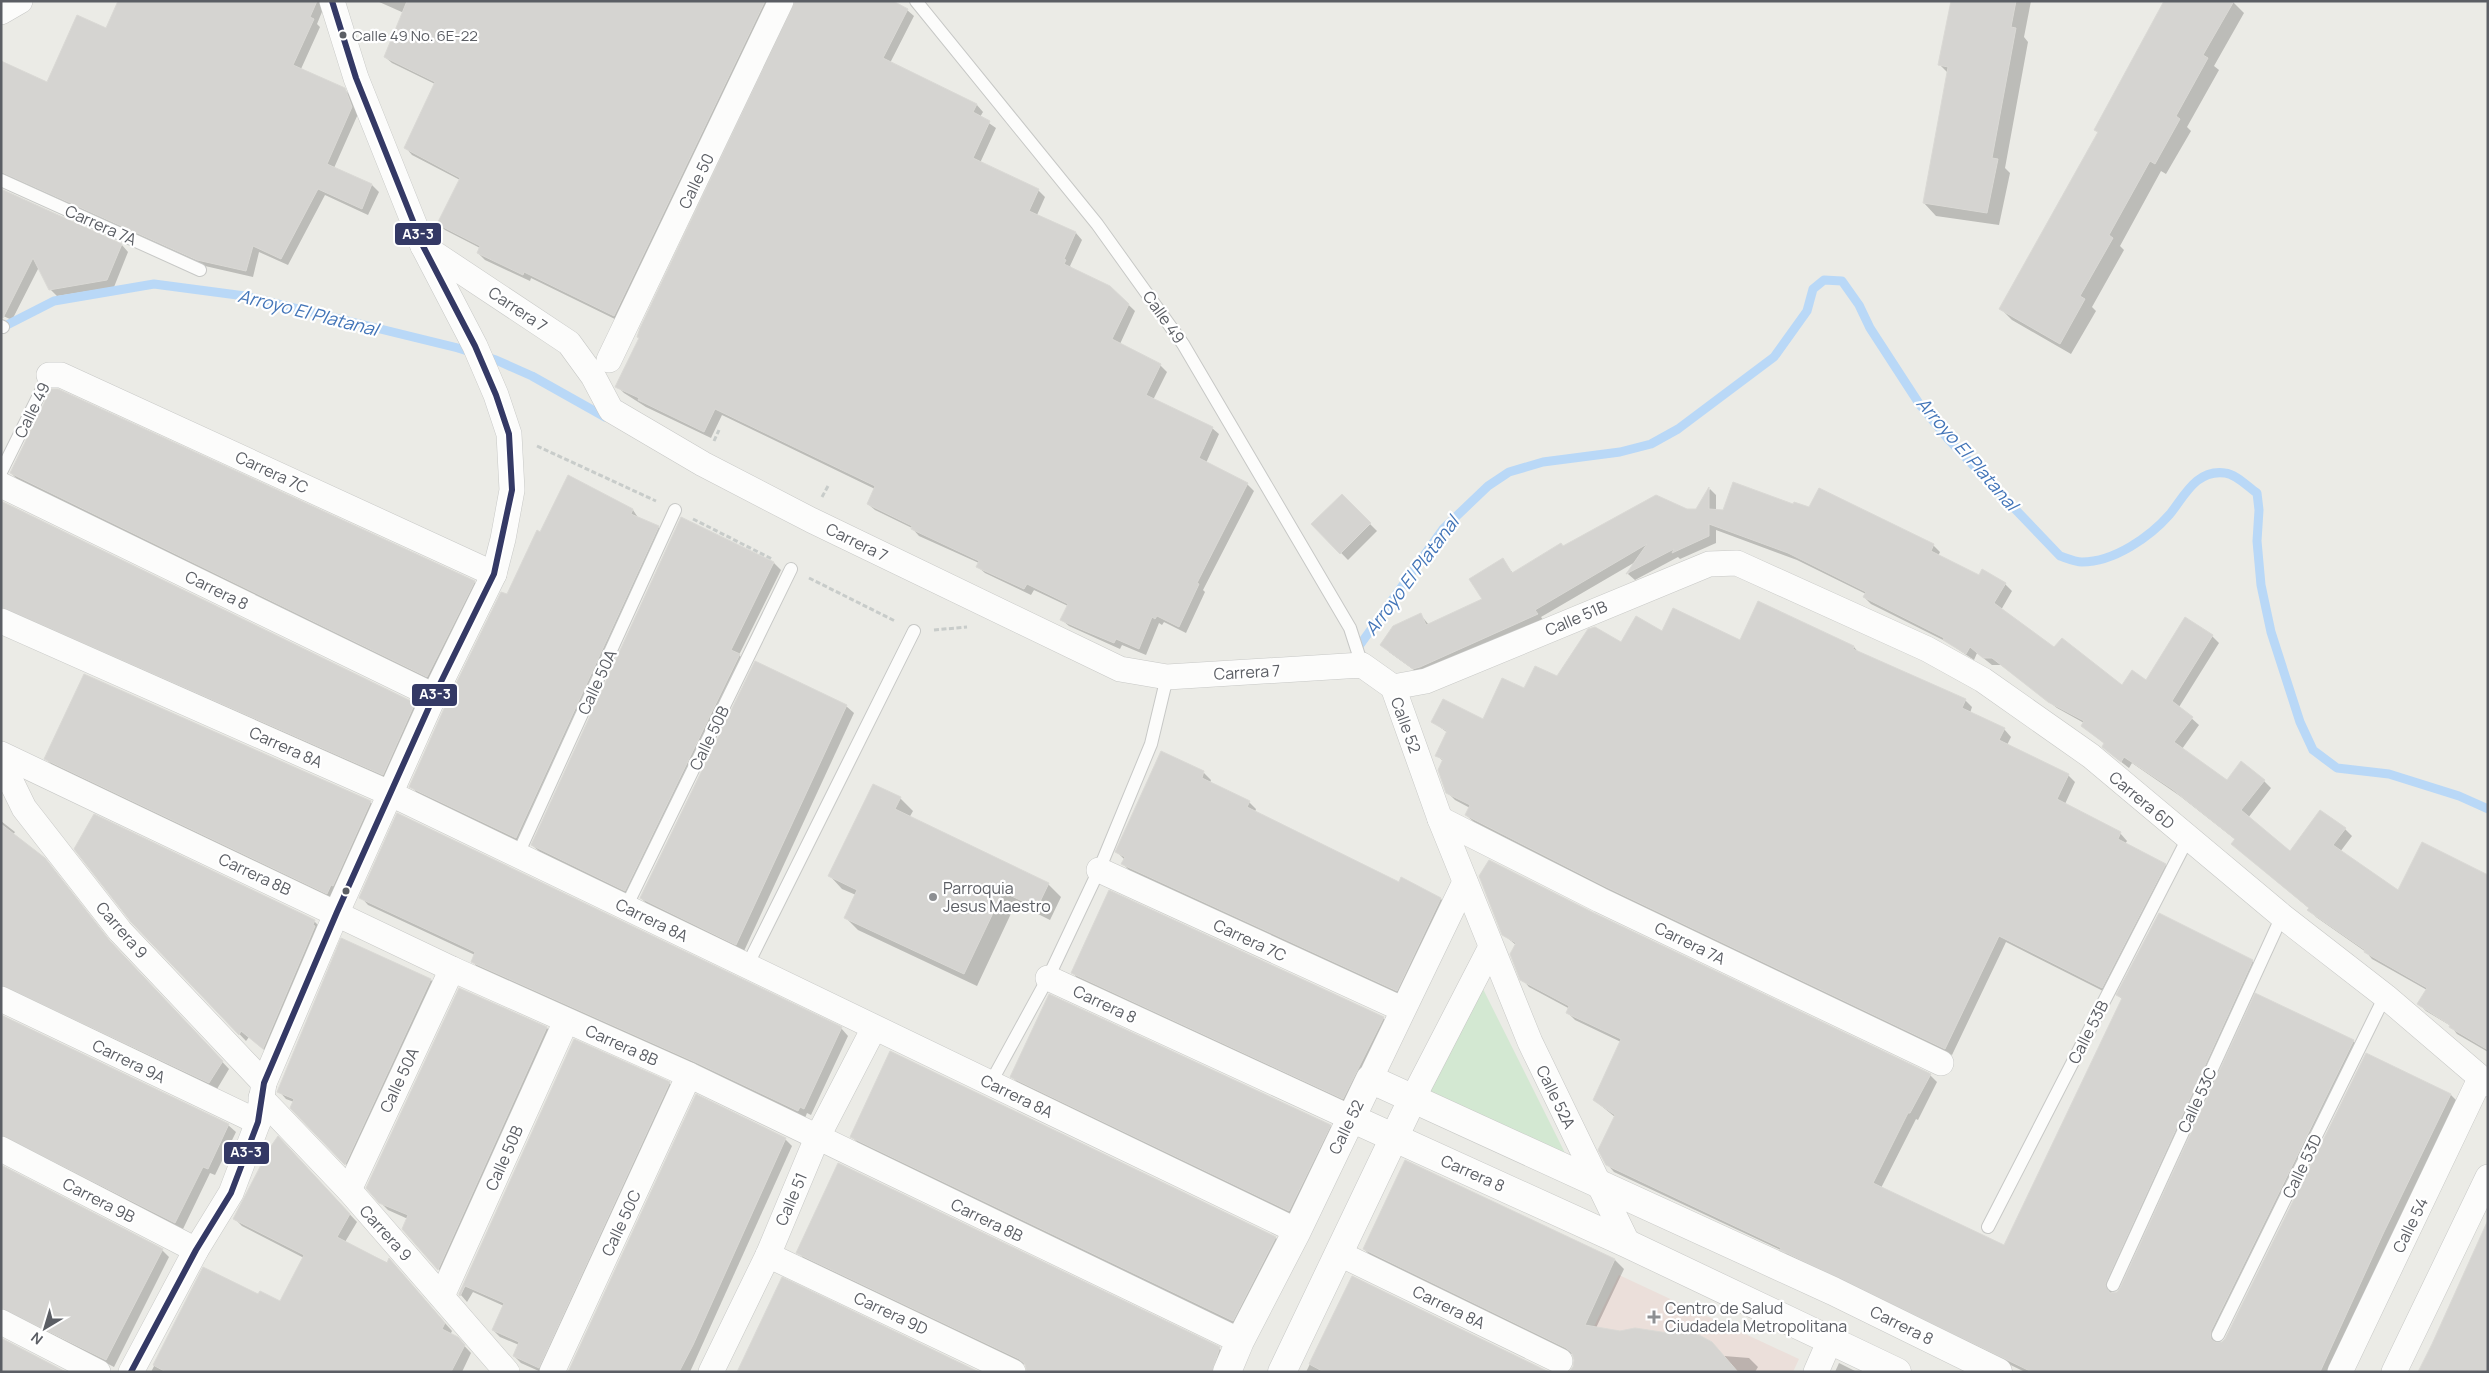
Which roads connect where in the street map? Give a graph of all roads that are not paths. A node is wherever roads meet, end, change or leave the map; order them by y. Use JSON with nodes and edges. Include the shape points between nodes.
{"nodes":[{"id":1,"x":20,"y":1,"type":"edge"},
{"id":2,"x":332,"y":1,"type":"edge"},
{"id":3,"x":781,"y":1,"type":"edge"},
{"id":4,"x":916,"y":1,"type":"edge"},
{"id":5,"x":1,"y":12,"type":"edge"},
{"id":6,"x":1,"y":180,"type":"edge"},
{"id":7,"x":423,"y":246,"type":"junction"},
{"id":8,"x":200,"y":270,"type":"dead end"},
{"id":9,"x":609,"y":360,"type":"dead end"},
{"id":10,"x":49,"y":375,"type":"joint"},
{"id":11,"x":1,"y":472,"type":"edge"},
{"id":12,"x":1,"y":485,"type":"edge"},
{"id":13,"x":675,"y":510,"type":"road end"},
{"id":14,"x":792,"y":569,"type":"road end"},
{"id":15,"x":1760,"y":572,"type":"joint"},
{"id":16,"x":494,"y":574,"type":"junction"},
{"id":17,"x":1,"y":621,"type":"edge"},
{"id":18,"x":914,"y":631,"type":"road end"},
{"id":19,"x":1362,"y":666,"type":"junction"},
{"id":20,"x":1166,"y":677,"type":"junction"},
{"id":21,"x":1393,"y":687,"type":"junction"},
{"id":22,"x":434,"y":696,"type":"junction"},
{"id":23,"x":1,"y":754,"type":"edge"},
{"id":24,"x":1,"y":761,"type":"edge"},
{"id":25,"x":390,"y":793,"type":"junction"},
{"id":26,"x":1440,"y":819,"type":"junction"},
{"id":27,"x":2188,"y":838,"type":"junction"},
{"id":28,"x":518,"y":854,"type":"junction"},
{"id":29,"x":1099,"y":870,"type":"junction"},
{"id":30,"x":1465,"y":882,"type":"junction"},
{"id":31,"x":626,"y":907,"type":"junction"},
{"id":32,"x":337,"y":912,"type":"junction"},
{"id":33,"x":2282,"y":916,"type":"junction"},
{"id":34,"x":1491,"y":947,"type":"junction"},
{"id":35,"x":747,"y":966,"type":"junction"},
{"id":36,"x":452,"y":969,"type":"junction"},
{"id":37,"x":1048,"y":978,"type":"junction"},
{"id":38,"x":2385,"y":996,"type":"junction"},
{"id":39,"x":1,"y":999,"type":"edge"},
{"id":40,"x":1402,"y":1009,"type":"junction"},
{"id":41,"x":566,"y":1020,"type":"junction"},
{"id":42,"x":874,"y":1028,"type":"junction"},
{"id":43,"x":1941,"y":1063,"type":"dead end"},
{"id":44,"x":689,"y":1075,"type":"junction"},
{"id":45,"x":1370,"y":1079,"type":"junction"},
{"id":46,"x":2484,"y":1081,"type":"edge"},
{"id":47,"x":990,"y":1084,"type":"junction"},
{"id":48,"x":263,"y":1091,"type":"junction"},
{"id":49,"x":1412,"y":1100,"type":"junction"},
{"id":50,"x":1351,"y":1118,"type":"junction"},
{"id":51,"x":258,"y":1122,"type":"junction"},
{"id":52,"x":817,"y":1138,"type":"junction"},
{"id":53,"x":1394,"y":1138,"type":"junction"},
{"id":54,"x":1,"y":1149,"type":"edge"},
{"id":55,"x":2488,"y":1178,"type":"edge"},
{"id":56,"x":1599,"y":1185,"type":"junction"},
{"id":57,"x":349,"y":1190,"type":"junction"},
{"id":58,"x":1988,"y":1227,"type":"dead end"},
{"id":59,"x":1297,"y":1231,"type":"junction"},
{"id":60,"x":1628,"y":1244,"type":"junction"},
{"id":61,"x":196,"y":1250,"type":"junction"},
{"id":62,"x":1338,"y":1253,"type":"junction"},
{"id":63,"x":768,"y":1255,"type":"junction"},
{"id":64,"x":2113,"y":1285,"type":"dead end"},
{"id":65,"x":442,"y":1296,"type":"junction"},
{"id":66,"x":1,"y":1322,"type":"edge"},
{"id":67,"x":2218,"y":1336,"type":"dead end"},
{"id":68,"x":1830,"y":1340,"type":"junction"},
{"id":69,"x":1240,"y":1341,"type":"junction"},
{"id":70,"x":1560,"y":1361,"type":"dead end"},
{"id":71,"x":1289,"y":1369,"type":"edge"},
{"id":72,"x":715,"y":1370,"type":"edge"},
{"id":73,"x":98,"y":1372,"type":"edge"},
{"id":74,"x":131,"y":1372,"type":"edge"},
{"id":75,"x":507,"y":1372,"type":"edge"},
{"id":76,"x":552,"y":1372,"type":"edge"},
{"id":77,"x":1013,"y":1372,"type":"edge"},
{"id":78,"x":1227,"y":1372,"type":"edge"},
{"id":79,"x":1816,"y":1372,"type":"edge"},
{"id":80,"x":1897,"y":1372,"type":"edge"},
{"id":81,"x":1998,"y":1372,"type":"edge"},
{"id":82,"x":2340,"y":1372,"type":"edge"},
{"id":83,"x":2394,"y":1372,"type":"edge"}],
"edges":[{"from":1,"to":5,"type":"street"},
{"from":2,"to":7,"type":"street","via":[[356,78]]},
{"from":3,"to":9,"type":"street","name":"Calle 50"},
{"from":4,"to":19,"type":"lane","name":"Calle 49","via":[[1098,224],[1183,344],[1350,628]]},
{"from":6,"to":8,"type":"lane","name":"Carrera 7A"},
{"from":7,"to":16,"type":"street","via":[[475,346],[509,434],[512,490]]},
{"from":7,"to":20,"type":"street","name":"Carrera 7","via":[[569,343],[593,376],[611,410],[703,464],[811,520],[1120,669]]},
{"from":10,"to":11,"type":"lane","name":"Calle 49"},
{"from":10,"to":16,"type":"street","name":"Carrera 7C","via":[[60,375]]},
{"from":12,"to":22,"type":"street","name":"Carrera 8"},
{"from":13,"to":28,"type":"lane","name":"Calle 50A"},
{"from":14,"to":31,"type":"lane","name":"Calle 50B"},
{"from":15,"to":21,"type":"street","name":"Calle 51B","via":[[1737,563],[1710,564],[1426,681]]},
{"from":15,"to":27,"type":"street","name":"Carrera 6D","via":[[1927,649],[1983,680],[2091,756]]},
{"from":16,"to":22,"type":"street"},
{"from":17,"to":25,"type":"street","name":"Carrera 8A"},
{"from":18,"to":35,"type":"lane"},
{"from":19,"to":20,"type":"street","name":"Carrera 7"},
{"from":19,"to":21,"type":"street","name":"Calle 52"},
{"from":20,"to":29,"type":"lane","via":[[1151,744]]},
{"from":21,"to":26,"type":"street","name":"Calle 52"},
{"from":22,"to":25,"type":"street"},
{"from":23,"to":32,"type":"street","name":"Carrera 8B"},
{"from":24,"to":48,"type":"street","name":"Carrera 9","via":[[24,808],[120,931]]},
{"from":25,"to":28,"type":"street","name":"Carrera 8A"},
{"from":25,"to":32,"type":"street"},
{"from":26,"to":30,"type":"street","name":"Calle 52"},
{"from":26,"to":43,"type":"street","name":"Carrera 7A","via":[[1600,900]]},
{"from":27,"to":33,"type":"street","name":"Carrera 6D"},
{"from":27,"to":58,"type":"lane","name":"Calle 53B"},
{"from":28,"to":31,"type":"street","name":"Carrera 8A"},
{"from":29,"to":37,"type":"lane"},
{"from":29,"to":40,"type":"street","name":"Carrera 7C"},
{"from":30,"to":34,"type":"street","name":"Calle 52"},
{"from":30,"to":40,"type":"street","name":"Calle 52"},
{"from":31,"to":35,"type":"street","name":"Carrera 8A"},
{"from":32,"to":36,"type":"street","name":"Carrera 8B"},
{"from":32,"to":48,"type":"street"},
{"from":33,"to":38,"type":"street","name":"Carrera 6D"},
{"from":33,"to":64,"type":"lane","name":"Calle 53C"},
{"from":34,"to":49,"type":"street"},
{"from":34,"to":56,"type":"street","name":"Calle 52A","via":[[1530,1042]]},
{"from":35,"to":42,"type":"street","name":"Carrera 8A"},
{"from":36,"to":41,"type":"street","name":"Carrera 8B"},
{"from":36,"to":57,"type":"street","name":"Calle 50A"},
{"from":37,"to":47,"type":"lane"},
{"from":37,"to":50,"type":"street","name":"Carrera 8"},
{"from":38,"to":46,"type":"street","name":"Carrera 6D"},
{"from":38,"to":67,"type":"lane","name":"Calle 53D"},
{"from":39,"to":51,"type":"street","name":"Carrera 9A"},
{"from":40,"to":45,"type":"street","name":"Calle 52"},
{"from":41,"to":44,"type":"street","name":"Carrera 8B"},
{"from":41,"to":65,"type":"street","name":"Calle 50B"},
{"from":42,"to":47,"type":"street","name":"Carrera 8A"},
{"from":42,"to":52,"type":"street","name":"Calle 51"},
{"from":44,"to":52,"type":"street","name":"Carrera 8B"},
{"from":44,"to":76,"type":"street","name":"Calle 50C"},
{"from":45,"to":49,"type":"street","name":"Carrera 8"},
{"from":45,"to":50,"type":"street","name":"Calle 52"},
{"from":46,"to":82,"type":"street","name":"Calle 54"},
{"from":47,"to":59,"type":"street","name":"Carrera 8A"},
{"from":48,"to":51,"type":"street"},
{"from":48,"to":57,"type":"street","name":"Carrera 9"},
{"from":49,"to":53,"type":"street"},
{"from":49,"to":56,"type":"street","name":"Carrera 8"},
{"from":50,"to":53,"type":"street","name":"Carrera 8"},
{"from":50,"to":59,"type":"street","name":"Calle 52"},
{"from":51,"to":61,"type":"street","via":[[231,1193]]},
{"from":52,"to":63,"type":"street","name":"Calle 51"},
{"from":52,"to":69,"type":"street","name":"Carrera 8B"},
{"from":53,"to":60,"type":"street","name":"Carrera 8"},
{"from":53,"to":62,"type":"street"},
{"from":54,"to":61,"type":"street","name":"Carrera 9B"},
{"from":55,"to":83,"type":"street"},
{"from":56,"to":60,"type":"street","name":"Calle 52A"},
{"from":56,"to":81,"type":"street","name":"Carrera 8","via":[[1833,1291]]},
{"from":57,"to":65,"type":"street","name":"Carrera 9"},
{"from":59,"to":69,"type":"street","name":"Calle 52"},
{"from":60,"to":68,"type":"street","name":"Carrera 8"},
{"from":61,"to":74,"type":"street"},
{"from":62,"to":70,"type":"street","name":"Carrera 8A"},
{"from":62,"to":71,"type":"street"},
{"from":63,"to":72,"type":"street","name":"Calle 51"},
{"from":63,"to":77,"type":"street","name":"Carrera 9D"},
{"from":65,"to":75,"type":"street","name":"Carrera 9"},
{"from":66,"to":73,"type":"street"},
{"from":68,"to":79,"type":"street"},
{"from":68,"to":80,"type":"street","name":"Carrera 8"},
{"from":69,"to":78,"type":"street","name":"Calle 52"}]}
